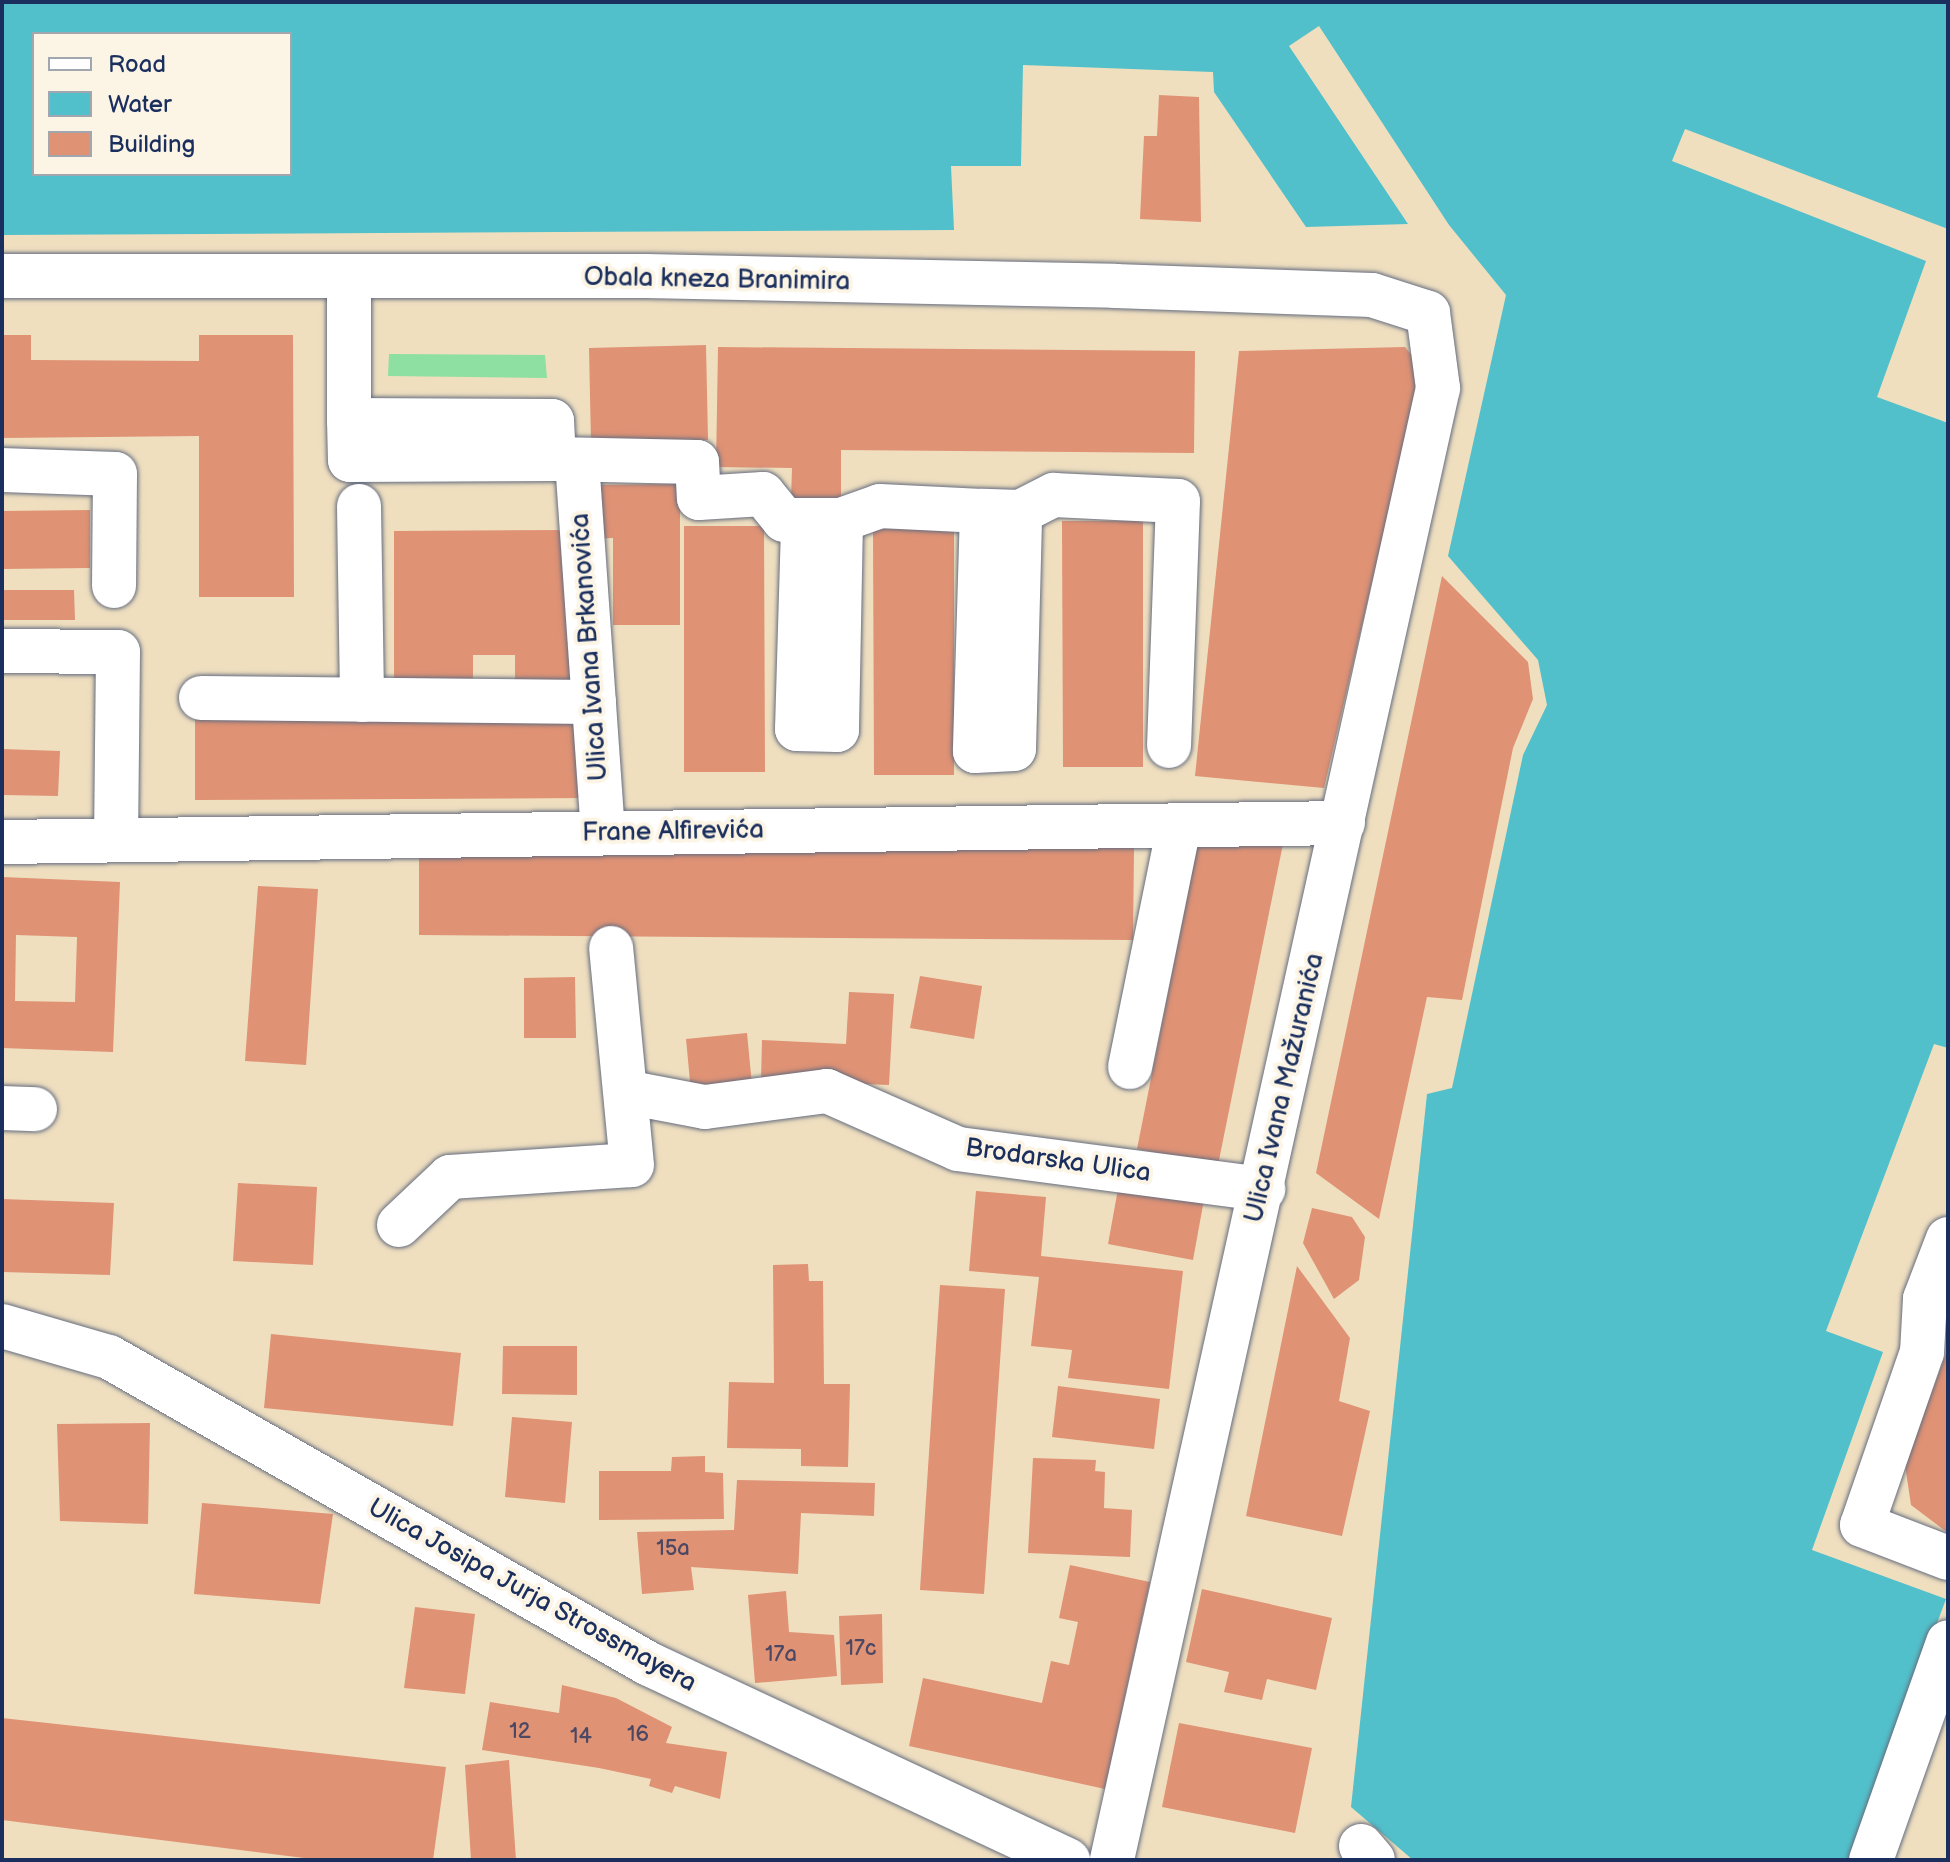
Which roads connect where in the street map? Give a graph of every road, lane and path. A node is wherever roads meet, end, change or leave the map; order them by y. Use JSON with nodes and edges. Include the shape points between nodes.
{"nodes":[{"id":1,"x":2,"y":276,"type":"edge"},
{"id":2,"x":348,"y":276,"type":"junction"},
{"id":3,"x":1428,"y":313,"type":"joint"},
{"id":4,"x":565,"y":460,"type":"junction"},
{"id":5,"x":2,"y":470,"type":"edge"},
{"id":6,"x":359,"y":506,"type":"dead end"},
{"id":7,"x":114,"y":586,"type":"dead end"},
{"id":8,"x":2,"y":651,"type":"edge"},
{"id":9,"x":201,"y":698,"type":"dead end"},
{"id":10,"x":362,"y":700,"type":"junction"},
{"id":11,"x":594,"y":702,"type":"junction"},
{"id":12,"x":1169,"y":746,"type":"dead end"},
{"id":13,"x":1343,"y":823,"type":"junction"},
{"id":14,"x":1179,"y":826,"type":"junction"},
{"id":15,"x":603,"y":833,"type":"junction"},
{"id":16,"x":116,"y":840,"type":"junction"},
{"id":17,"x":2,"y":842,"type":"edge"},
{"id":18,"x":611,"y":948,"type":"dead end"},
{"id":19,"x":1130,"y":1067,"type":"dead end"},
{"id":20,"x":626,"y":1092,"type":"junction"},
{"id":21,"x":1263,"y":1189,"type":"junction"},
{"id":22,"x":399,"y":1225,"type":"dead end"},
{"id":23,"x":1948,"y":1239,"type":"edge"},
{"id":24,"x":2,"y":1326,"type":"edge"},
{"id":25,"x":1948,"y":1558,"type":"edge"},
{"id":26,"x":1948,"y":1642,"type":"edge"},
{"id":27,"x":1068,"y":1860,"type":"edge"},
{"id":28,"x":1112,"y":1860,"type":"edge"},
{"id":29,"x":1871,"y":1860,"type":"edge"}],
"edges":[{"from":1,"to":2,"type":"street","name":"Obala kneza Branimira"},
{"from":2,"to":3,"type":"street","name":"Obala kneza Branimira","via":[[646,276],[1357,294]]},
{"from":2,"to":4,"type":"street","via":[[350,460]]},
{"from":3,"to":13,"type":"street","name":"Ulica Ivana Mažuranića","via":[[1438,388]]},
{"from":4,"to":11,"type":"street","name":"Ulica Ivana Brkanovića"},
{"from":4,"to":12,"type":"street","via":[[697,462],[699,498],[763,494],[775,514],[822,521],[880,506],[1001,511],[1054,495],[1178,501]]},
{"from":5,"to":7,"type":"street","via":[[115,474]]},
{"from":6,"to":10,"type":"street"},
{"from":8,"to":16,"type":"street","via":[[118,652]]},
{"from":9,"to":10,"type":"street"},
{"from":10,"to":11,"type":"street"},
{"from":11,"to":15,"type":"street","name":"Ulica Ivana Brkanovića"},
{"from":13,"to":14,"type":"street","name":"Frane Alfirevića"},
{"from":13,"to":21,"type":"street","name":"Ulica Ivana Mažuranića"},
{"from":14,"to":15,"type":"street","name":"Frane Alfirevića"},
{"from":14,"to":19,"type":"street"},
{"from":15,"to":16,"type":"street","name":"Frane Alfirevića"},
{"from":16,"to":17,"type":"street","name":"Frane Alfirevića"},
{"from":18,"to":20,"type":"street"},
{"from":20,"to":21,"type":"street","name":"Brodarska Ulica","via":[[705,1107],[827,1091],[958,1149]]},
{"from":20,"to":22,"type":"street","via":[[632,1165],[450,1177]]},
{"from":21,"to":28,"type":"street","name":"Ulica Ivana Mažuranića"},
{"from":23,"to":25,"type":"street","via":[[1925,1299],[1922,1352],[1862,1525]]},
{"from":24,"to":27,"type":"street","name":"Ulica Josipa Jurja Strossmayera","via":[[109,1357],[649,1664]]},
{"from":26,"to":29,"type":"street"}]}
